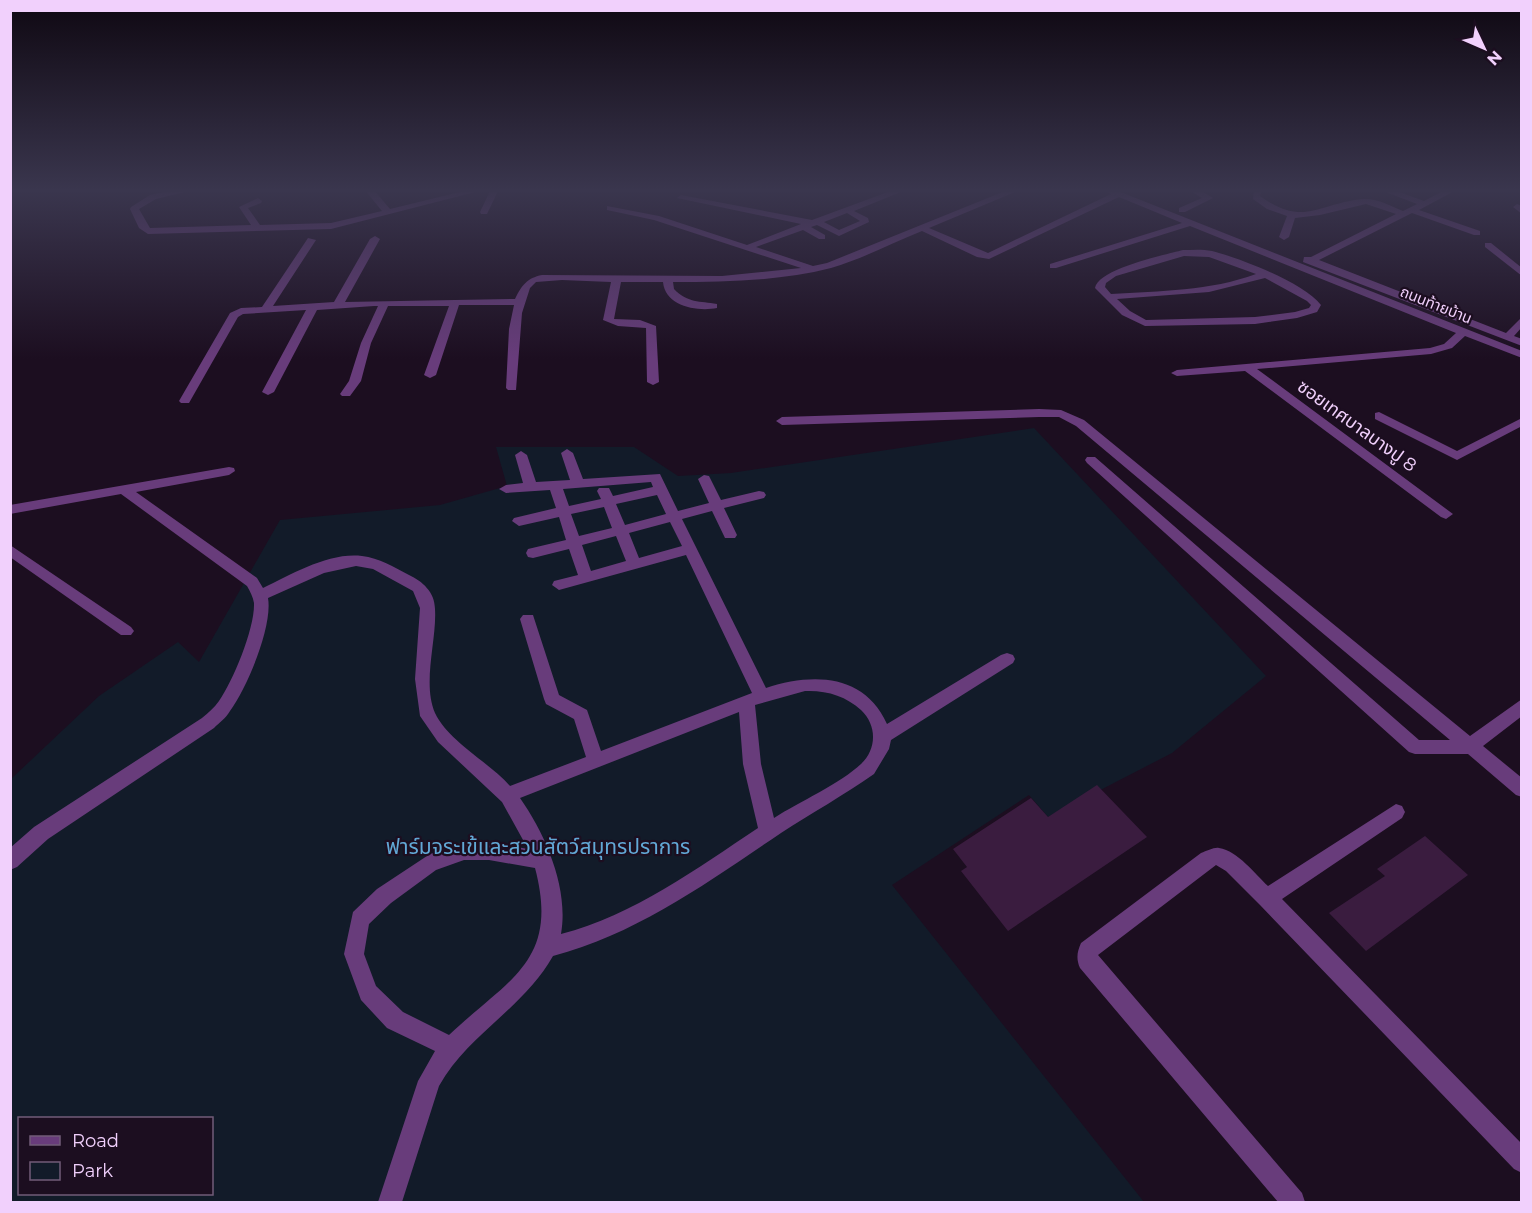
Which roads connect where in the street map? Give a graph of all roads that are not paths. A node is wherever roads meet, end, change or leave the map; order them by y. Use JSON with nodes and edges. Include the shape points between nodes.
{"nodes":[{"id":1,"x":1488,"y":245,"type":"dead end"},
{"id":2,"x":306,"y":246,"type":"edge"},
{"id":3,"x":371,"y":246,"type":"edge"},
{"id":4,"x":744,"y":246,"type":"edge"},
{"id":5,"x":752,"y":246,"type":"edge"},
{"id":6,"x":879,"y":246,"type":"edge"},
{"id":7,"x":960,"y":246,"type":"edge"},
{"id":8,"x":1011,"y":246,"type":"edge"},
{"id":9,"x":1118,"y":246,"type":"edge"},
{"id":10,"x":1246,"y":246,"type":"edge"},
{"id":11,"x":1274,"y":246,"type":"edge"},
{"id":12,"x":1341,"y":246,"type":"edge"},
{"id":13,"x":748,"y":247,"type":"junction"},
{"id":14,"x":1311,"y":260,"type":"junction"},
{"id":15,"x":1287,"y":262,"type":"junction"},
{"id":16,"x":1053,"y":266,"type":"dead end"},
{"id":17,"x":1300,"y":267,"type":"junction"},
{"id":18,"x":813,"y":269,"type":"junction"},
{"id":19,"x":1521,"y":273,"type":"edge"},
{"id":20,"x":1264,"y":275,"type":"junction"},
{"id":21,"x":668,"y":278,"type":"junction"},
{"id":22,"x":617,"y":279,"type":"junction"},
{"id":23,"x":1109,"y":297,"type":"junction"},
{"id":24,"x":455,"y":302,"type":"junction"},
{"id":25,"x":519,"y":302,"type":"junction"},
{"id":26,"x":384,"y":303,"type":"junction"},
{"id":27,"x":338,"y":305,"type":"junction"},
{"id":28,"x":713,"y":306,"type":"dead end"},
{"id":29,"x":313,"y":307,"type":"junction"},
{"id":30,"x":265,"y":310,"type":"junction"},
{"id":31,"x":1521,"y":320,"type":"edge"},
{"id":32,"x":1463,"y":332,"type":"junction"},
{"id":33,"x":1508,"y":337,"type":"junction"},
{"id":34,"x":1521,"y":343,"type":"edge"},
{"id":35,"x":1521,"y":355,"type":"edge"},
{"id":36,"x":1247,"y":367,"type":"junction"},
{"id":37,"x":1177,"y":373,"type":"dead end"},
{"id":38,"x":430,"y":375,"type":"dead end"},
{"id":39,"x":653,"y":382,"type":"dead end"},
{"id":40,"x":512,"y":388,"type":"dead end"},
{"id":41,"x":268,"y":392,"type":"dead end"},
{"id":42,"x":346,"y":394,"type":"dead end"},
{"id":43,"x":185,"y":401,"type":"dead end"},
{"id":44,"x":1379,"y":416,"type":"dead end"},
{"id":45,"x":782,"y":421,"type":"dead end"},
{"id":46,"x":1521,"y":421,"type":"edge"},
{"id":47,"x":567,"y":453,"type":"dead end"},
{"id":48,"x":521,"y":455,"type":"dead end"},
{"id":49,"x":1091,"y":460,"type":"dead end"},
{"id":50,"x":229,"y":471,"type":"dead end"},
{"id":51,"x":704,"y":479,"type":"dead end"},
{"id":52,"x":600,"y":481,"type":"junction"},
{"id":53,"x":578,"y":483,"type":"junction"},
{"id":54,"x":555,"y":485,"type":"junction"},
{"id":55,"x":531,"y":487,"type":"junction"},
{"id":56,"x":506,"y":489,"type":"dead end"},
{"id":57,"x":124,"y":490,"type":"junction"},
{"id":58,"x":661,"y":490,"type":"junction"},
{"id":59,"x":759,"y":495,"type":"dead end"},
{"id":60,"x":608,"y":501,"type":"junction"},
{"id":61,"x":715,"y":506,"type":"junction"},
{"id":62,"x":10,"y":510,"type":"edge"},
{"id":63,"x":564,"y":512,"type":"junction"},
{"id":64,"x":1446,"y":514,"type":"dead end"},
{"id":65,"x":674,"y":516,"type":"junction"},
{"id":66,"x":519,"y":521,"type":"dead end"},
{"id":67,"x":620,"y":530,"type":"junction"},
{"id":68,"x":730,"y":535,"type":"dead end"},
{"id":69,"x":574,"y":543,"type":"junction"},
{"id":70,"x":690,"y":549,"type":"junction"},
{"id":71,"x":10,"y":550,"type":"edge"},
{"id":72,"x":533,"y":553,"type":"dead end"},
{"id":73,"x":634,"y":563,"type":"junction"},
{"id":74,"x":586,"y":578,"type":"junction"},
{"id":75,"x":559,"y":585,"type":"dead end"},
{"id":76,"x":260,"y":595,"type":"junction"},
{"id":77,"x":528,"y":618,"type":"dead end"},
{"id":78,"x":126,"y":631,"type":"dead end"},
{"id":79,"x":1007,"y":658,"type":"dead end"},
{"id":80,"x":755,"y":700,"type":"junction"},
{"id":81,"x":1521,"y":706,"type":"edge"},
{"id":82,"x":884,"y":735,"type":"junction"},
{"id":83,"x":1468,"y":747,"type":"junction"},
{"id":84,"x":596,"y":761,"type":"junction"},
{"id":85,"x":1521,"y":789,"type":"edge"},
{"id":86,"x":508,"y":795,"type":"junction"},
{"id":87,"x":1396,"y":812,"type":"dead end"},
{"id":88,"x":768,"y":832,"type":"junction"},
{"id":89,"x":541,"y":860,"type":"junction"},
{"id":90,"x":10,"y":861,"type":"edge"},
{"id":91,"x":1267,"y":898,"type":"junction"},
{"id":92,"x":546,"y":948,"type":"junction"},
{"id":93,"x":451,"y":1047,"type":"junction"},
{"id":94,"x":1521,"y":1161,"type":"edge"},
{"id":95,"x":390,"y":1203,"type":"edge"},
{"id":96,"x":1293,"y":1203,"type":"edge"}],
"edges":[{"from":1,"to":19,"type":"street"},
{"from":2,"to":30,"type":"street"},
{"from":3,"to":27,"type":"street"},
{"from":4,"to":13,"type":"street"},
{"from":5,"to":13,"type":"street"},
{"from":6,"to":18,"type":"street"},
{"from":7,"to":8,"type":"street","via":[[989,256]]},
{"from":9,"to":16,"type":"street"},
{"from":10,"to":15,"type":"street","name":"ถนนท้ายบ้าน"},
{"from":11,"to":14,"type":"street","name":"ถนนท้ายบ้าน"},
{"from":12,"to":14,"type":"street"},
{"from":13,"to":18,"type":"street"},
{"from":14,"to":17,"type":"street"},
{"from":14,"to":33,"type":"street","name":"ถนนท้ายบ้าน"},
{"from":15,"to":17,"type":"street","name":"ถนนท้ายบ้าน"},
{"from":15,"to":20,"type":"street"},
{"from":17,"to":32,"type":"street","name":"ถนนท้ายบ้าน"},
{"from":18,"to":21,"type":"street","via":[[786,274]]},
{"from":20,"to":23,"type":"street","via":[[1201,289]]},
{"from":20,"to":23,"type":"street","via":[[1213,255],[1182,253],[1113,274],[1101,282],[1100,288]]},
{"from":20,"to":23,"type":"street","via":[[1313,300],[1313,310],[1269,318],[1145,323]]},
{"from":21,"to":22,"type":"street"},
{"from":21,"to":28,"type":"street","via":[[669,290],[683,302]]},
{"from":22,"to":25,"type":"street","via":[[539,279],[527,284]]},
{"from":22,"to":39,"type":"street","via":[[608,320],[651,326]]},
{"from":24,"to":25,"type":"street"},
{"from":24,"to":26,"type":"street"},
{"from":24,"to":38,"type":"street"},
{"from":25,"to":40,"type":"street"},
{"from":26,"to":27,"type":"street"},
{"from":26,"to":42,"type":"street","via":[[355,381]]},
{"from":27,"to":29,"type":"street"},
{"from":29,"to":30,"type":"street"},
{"from":29,"to":41,"type":"street"},
{"from":30,"to":43,"type":"street","via":[[234,315]]},
{"from":31,"to":33,"type":"street"},
{"from":32,"to":35,"type":"street","name":"ถนนท้ายบ้าน"},
{"from":32,"to":36,"type":"street","name":"ซอยเทศบาลบางปู 8","via":[[1448,346],[1431,351]]},
{"from":33,"to":34,"type":"street","name":"ถนนท้ายบ้าน"},
{"from":36,"to":37,"type":"street","name":"ซอยเทศบาลบางปู 8"},
{"from":36,"to":64,"type":"street","name":"ซอยเทศบาลบางปู 8"},
{"from":44,"to":46,"type":"street","via":[[1457,456]]},
{"from":45,"to":83,"type":"street","via":[[1039,413],[1068,416]]},
{"from":47,"to":53,"type":"street"},
{"from":48,"to":55,"type":"street"},
{"from":49,"to":83,"type":"street","via":[[1415,747]]},
{"from":50,"to":57,"type":"street"},
{"from":51,"to":61,"type":"street"},
{"from":52,"to":53,"type":"street"},
{"from":52,"to":58,"type":"street","via":[[655,477]]},
{"from":52,"to":60,"type":"street"},
{"from":53,"to":54,"type":"street"},
{"from":54,"to":55,"type":"street"},
{"from":54,"to":63,"type":"street"},
{"from":55,"to":56,"type":"street"},
{"from":57,"to":62,"type":"street"},
{"from":57,"to":76,"type":"street","via":[[252,582]]},
{"from":58,"to":60,"type":"street"},
{"from":58,"to":65,"type":"street"},
{"from":59,"to":61,"type":"street"},
{"from":60,"to":63,"type":"street"},
{"from":60,"to":67,"type":"street"},
{"from":61,"to":65,"type":"street"},
{"from":61,"to":68,"type":"street"},
{"from":63,"to":66,"type":"street"},
{"from":63,"to":69,"type":"street"},
{"from":65,"to":67,"type":"street"},
{"from":65,"to":70,"type":"street"},
{"from":67,"to":69,"type":"street"},
{"from":67,"to":73,"type":"street"},
{"from":69,"to":72,"type":"street"},
{"from":69,"to":74,"type":"street"},
{"from":70,"to":73,"type":"street"},
{"from":70,"to":80,"type":"street"},
{"from":71,"to":78,"type":"street"},
{"from":73,"to":74,"type":"street"},
{"from":74,"to":75,"type":"street"},
{"from":76,"to":86,"type":"street","via":[[333,565],[357,561],[373,564],[419,586],[428,608],[423,695],[427,715],[440,733]]},
{"from":76,"to":90,"type":"street","via":[[257,627],[225,706],[208,723],[41,833]]},
{"from":77,"to":84,"type":"street","via":[[552,699],[581,715]]},
{"from":79,"to":82,"type":"street"},
{"from":80,"to":82,"type":"street","via":[[815,684],[832,688],[858,699],[873,712]]},
{"from":80,"to":84,"type":"street"},
{"from":80,"to":88,"type":"street","via":[[752,764]]},
{"from":81,"to":83,"type":"street"},
{"from":82,"to":88,"type":"street","via":[[882,749],[868,769]]},
{"from":83,"to":85,"type":"street"},
{"from":84,"to":86,"type":"street"},
{"from":86,"to":89,"type":"street","via":[[533,834]]},
{"from":87,"to":91,"type":"street"},
{"from":88,"to":92,"type":"street","via":[[653,908],[594,935]]},
{"from":89,"to":92,"type":"street","via":[[549,884],[552,923]]},
{"from":89,"to":93,"type":"street","via":[[464,851],[430,863],[360,919],[354,954],[369,993],[395,1020]]},
{"from":91,"to":94,"type":"street"},
{"from":91,"to":96,"type":"street","via":[[1233,865],[1218,856],[1208,859],[1088,950],[1087,961]]},
{"from":92,"to":93,"type":"street","via":[[526,981]]},
{"from":93,"to":95,"type":"street","via":[[437,1063],[429,1081]]}]}
